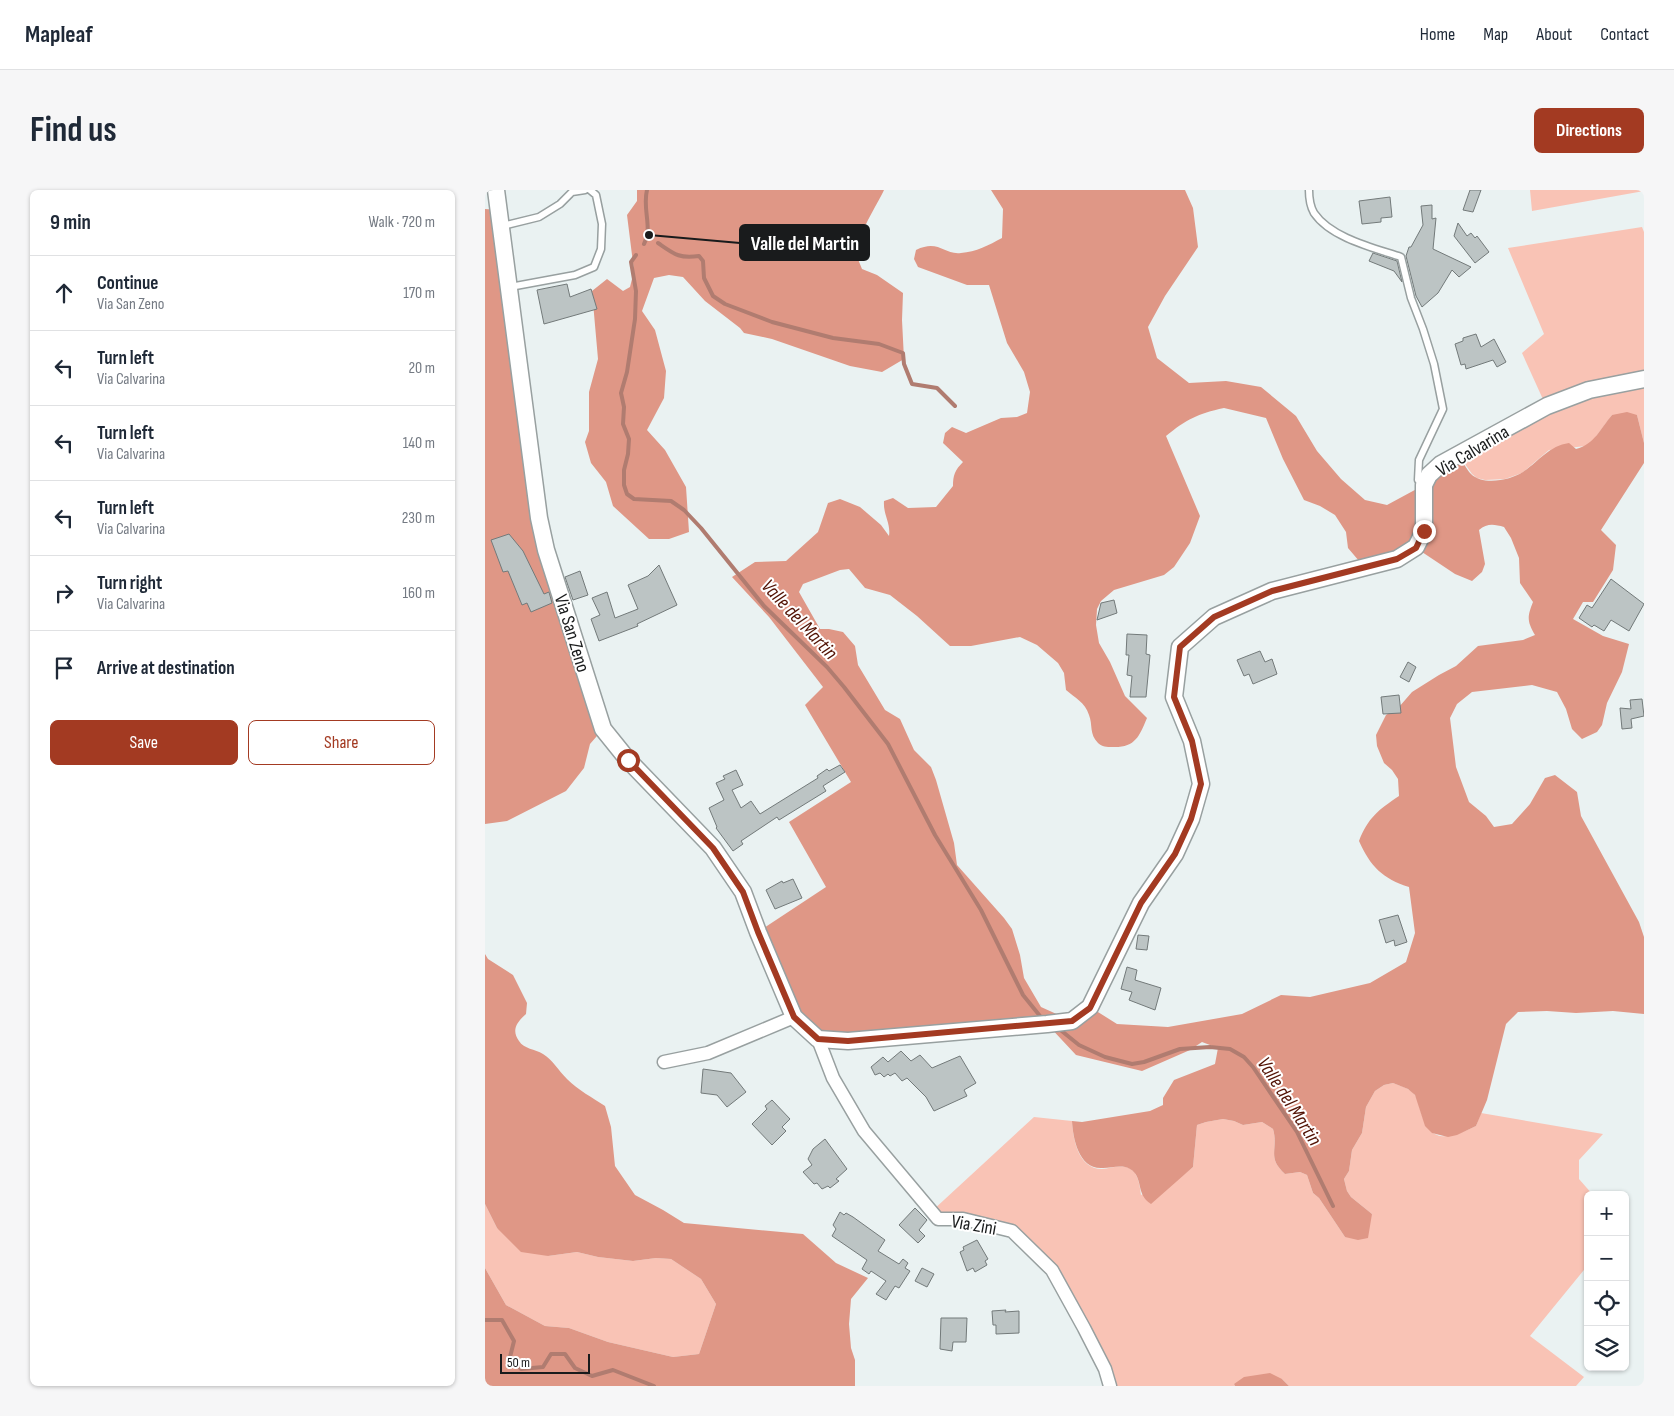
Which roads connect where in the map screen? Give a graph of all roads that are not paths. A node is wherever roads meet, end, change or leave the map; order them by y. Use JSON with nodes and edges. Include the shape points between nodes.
{"nodes":[{"id":1,"x":496,"y":190,"type":"edge"},
{"id":2,"x":585,"y":190,"type":"edge"},
{"id":3,"x":590,"y":190,"type":"edge"},
{"id":4,"x":1309,"y":190,"type":"edge"},
{"id":5,"x":501,"y":226,"type":"junction"},
{"id":6,"x":509,"y":287,"type":"junction"},
{"id":7,"x":1644,"y":379,"type":"edge"},
{"id":8,"x":1424,"y":485,"type":"junction"},
{"id":9,"x":794,"y":1017,"type":"junction"},
{"id":10,"x":818,"y":1039,"type":"junction"},
{"id":11,"x":664,"y":1062,"type":"dead end"},
{"id":12,"x":1110,"y":1386,"type":"edge"}],
"edges":[{"from":1,"to":5,"type":"street","name":"Via San Zeno"},
{"from":2,"to":5,"type":"lane","via":[[572,192],[539,217]]},
{"from":3,"to":6,"type":"lane","via":[[596,195],[602,224],[601,249],[594,267],[575,275]]},
{"from":4,"to":8,"type":"lane","via":[[1314,212],[1325,224],[1353,241],[1401,257],[1411,298],[1434,364],[1443,409],[1419,460],[1417,480]]},
{"from":5,"to":6,"type":"street","name":"Via San Zeno"},
{"from":6,"to":9,"type":"street","name":"Via San Zeno","via":[[539,518],[546,550],[603,729],[628,760],[713,848],[743,892]]},
{"from":7,"to":8,"type":"street","name":"Via Calvarina","via":[[1589,390],[1547,406],[1441,464]]},
{"from":8,"to":10,"type":"street","name":"Via Calvarina","via":[[1424,531],[1416,548],[1397,559],[1272,591],[1214,617],[1180,647],[1174,697],[1192,741],[1201,784],[1191,819],[1175,854],[1141,903],[1090,1008],[1072,1021],[1047,1024],[848,1041]]},
{"from":9,"to":10,"type":"street"},
{"from":9,"to":11,"type":"street","via":[[708,1053]]},
{"from":10,"to":12,"type":"street","name":"Via Zini","via":[[833,1078],[864,1131],[938,1219],[963,1219],[1012,1231],[1052,1270],[1105,1369]]}]}
